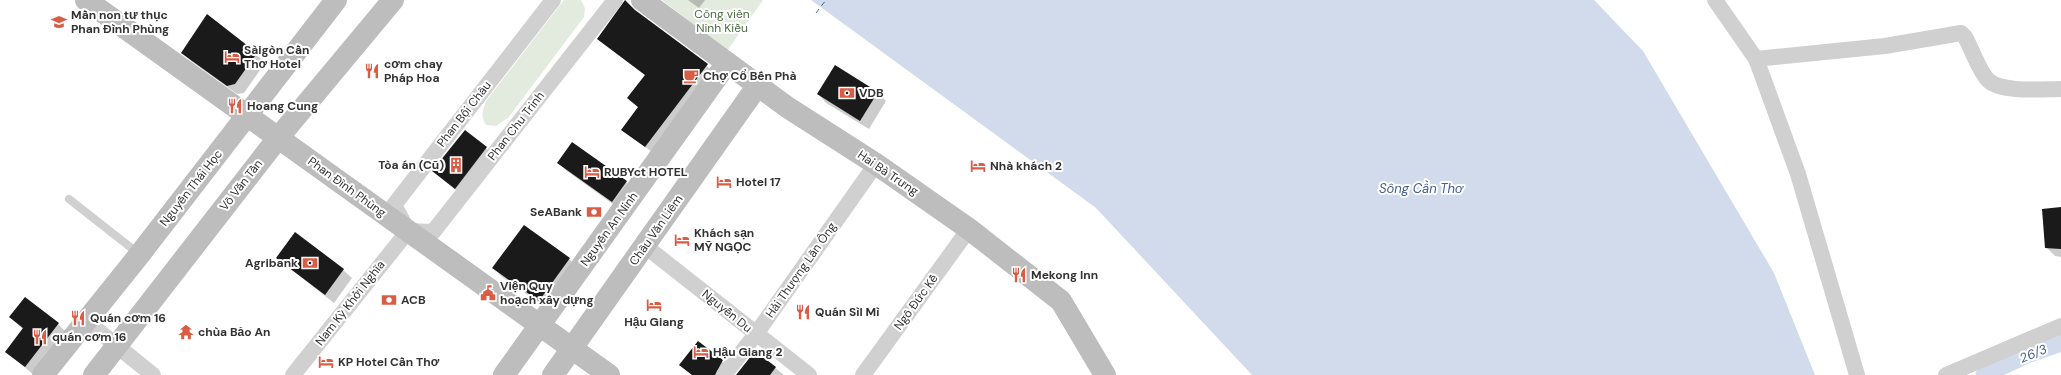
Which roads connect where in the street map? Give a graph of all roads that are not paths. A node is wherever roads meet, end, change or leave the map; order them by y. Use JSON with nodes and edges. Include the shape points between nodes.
{"nodes":[{"id":1,"x":86,"y":0,"type":"edge"},
{"id":2,"x":336,"y":0,"type":"edge"},
{"id":3,"x":393,"y":0,"type":"edge"},
{"id":4,"x":552,"y":0,"type":"edge"},
{"id":5,"x":615,"y":0,"type":"edge"},
{"id":6,"x":642,"y":0,"type":"edge"},
{"id":7,"x":1715,"y":0,"type":"edge"},
{"id":8,"x":1756,"y":59,"type":"junction"},
{"id":9,"x":727,"y":63,"type":"junction"},
{"id":10,"x":758,"y":85,"type":"junction"},
{"id":11,"x":2061,"y":89,"type":"edge"},
{"id":12,"x":247,"y":116,"type":"junction"},
{"id":13,"x":278,"y":138,"type":"junction"},
{"id":14,"x":876,"y":164,"type":"junction"},
{"id":15,"x":69,"y":199,"type":"dead end"},
{"id":16,"x":969,"y":228,"type":"junction"},
{"id":17,"x":408,"y":231,"type":"junction"},
{"id":18,"x":645,"y":246,"type":"junction"},
{"id":19,"x":140,"y":254,"type":"junction"},
{"id":20,"x":86,"y":321,"type":"junction"},
{"id":21,"x":540,"y":326,"type":"junction"},
{"id":22,"x":2061,"y":326,"type":"edge"},
{"id":23,"x":756,"y":334,"type":"junction"},
{"id":24,"x":116,"y":346,"type":"junction"},
{"id":25,"x":572,"y":349,"type":"junction"},
{"id":26,"x":43,"y":375,"type":"edge"},
{"id":27,"x":94,"y":375,"type":"edge"},
{"id":28,"x":154,"y":375,"type":"edge"},
{"id":29,"x":293,"y":375,"type":"edge"},
{"id":30,"x":504,"y":375,"type":"edge"},
{"id":31,"x":554,"y":375,"type":"edge"},
{"id":32,"x":609,"y":375,"type":"edge"},
{"id":33,"x":724,"y":375,"type":"edge"},
{"id":34,"x":809,"y":375,"type":"edge"},
{"id":35,"x":863,"y":375,"type":"edge"},
{"id":36,"x":1105,"y":375,"type":"edge"},
{"id":37,"x":1857,"y":375,"type":"edge"},
{"id":38,"x":1946,"y":375,"type":"edge"}],
"edges":[{"from":1,"to":12,"type":"street","name":"Phan Đình Phùng"},
{"from":2,"to":12,"type":"street","name":"Nguyễn Thái Học"},
{"from":3,"to":13,"type":"street","name":"Võ Văn Tần"},
{"from":4,"to":17,"type":"street","name":"Phan Bội Châu","via":[[394,204]]},
{"from":5,"to":17,"type":"street","name":"Phan Chu Trinh","via":[[433,232]]},
{"from":6,"to":9,"type":"street","name":"Hai Bà Trưng"},
{"from":7,"to":8,"type":"street"},
{"from":8,"to":11,"type":"street","via":[[1885,46],[1961,33],[1985,77],[1994,84],[2009,88]]},
{"from":8,"to":37,"type":"street","via":[[1798,174]]},
{"from":9,"to":10,"type":"street","name":"Hai Bà Trưng"},
{"from":9,"to":21,"type":"street","name":"Nguyễn An Ninh"},
{"from":10,"to":14,"type":"street","name":"Hai Bà Trưng"},
{"from":10,"to":18,"type":"street","name":"Châu Văn Liêm"},
{"from":12,"to":13,"type":"street","name":"Phan Đình Phùng"},
{"from":12,"to":19,"type":"street","name":"Nguyễn Thái Học"},
{"from":13,"to":17,"type":"street","name":"Phan Đình Phùng"},
{"from":13,"to":24,"type":"street","name":"Võ Văn Tần"},
{"from":14,"to":16,"type":"street","name":"Hai Bà Trưng"},
{"from":14,"to":23,"type":"street","name":"Hải Thượng Lãn Ông"},
{"from":15,"to":19,"type":"lane"},
{"from":16,"to":35,"type":"street","name":"Ngô Đức Kế"},
{"from":16,"to":36,"type":"street","name":"Hai Bà Trưng","via":[[1061,301]]},
{"from":17,"to":21,"type":"street","name":"Phan Đình Phùng"},
{"from":17,"to":29,"type":"street","name":"Nam Kỳ Khởi Nghĩa"},
{"from":18,"to":23,"type":"street","name":"Nguyễn Du"},
{"from":18,"to":25,"type":"street","name":"Châu Văn Liêm"},
{"from":19,"to":20,"type":"street","name":"Nguyễn Thái Học"},
{"from":20,"to":24,"type":"street"},
{"from":20,"to":26,"type":"street","name":"Nguyễn Thái Học"},
{"from":21,"to":25,"type":"street","name":"Phan Đình Phùng"},
{"from":21,"to":30,"type":"street","name":"Nguyễn An Ninh"},
{"from":22,"to":38,"type":"street"},
{"from":23,"to":33,"type":"street","name":"Hải Thượng Lãn Ông"},
{"from":23,"to":34,"type":"street","name":"Nguyễn Du"},
{"from":24,"to":27,"type":"street","name":"Võ Văn Tần"},
{"from":24,"to":28,"type":"street"},
{"from":25,"to":31,"type":"street","name":"Châu Văn Liêm"},
{"from":25,"to":32,"type":"street","name":"Phan Đình Phùng"}]}
